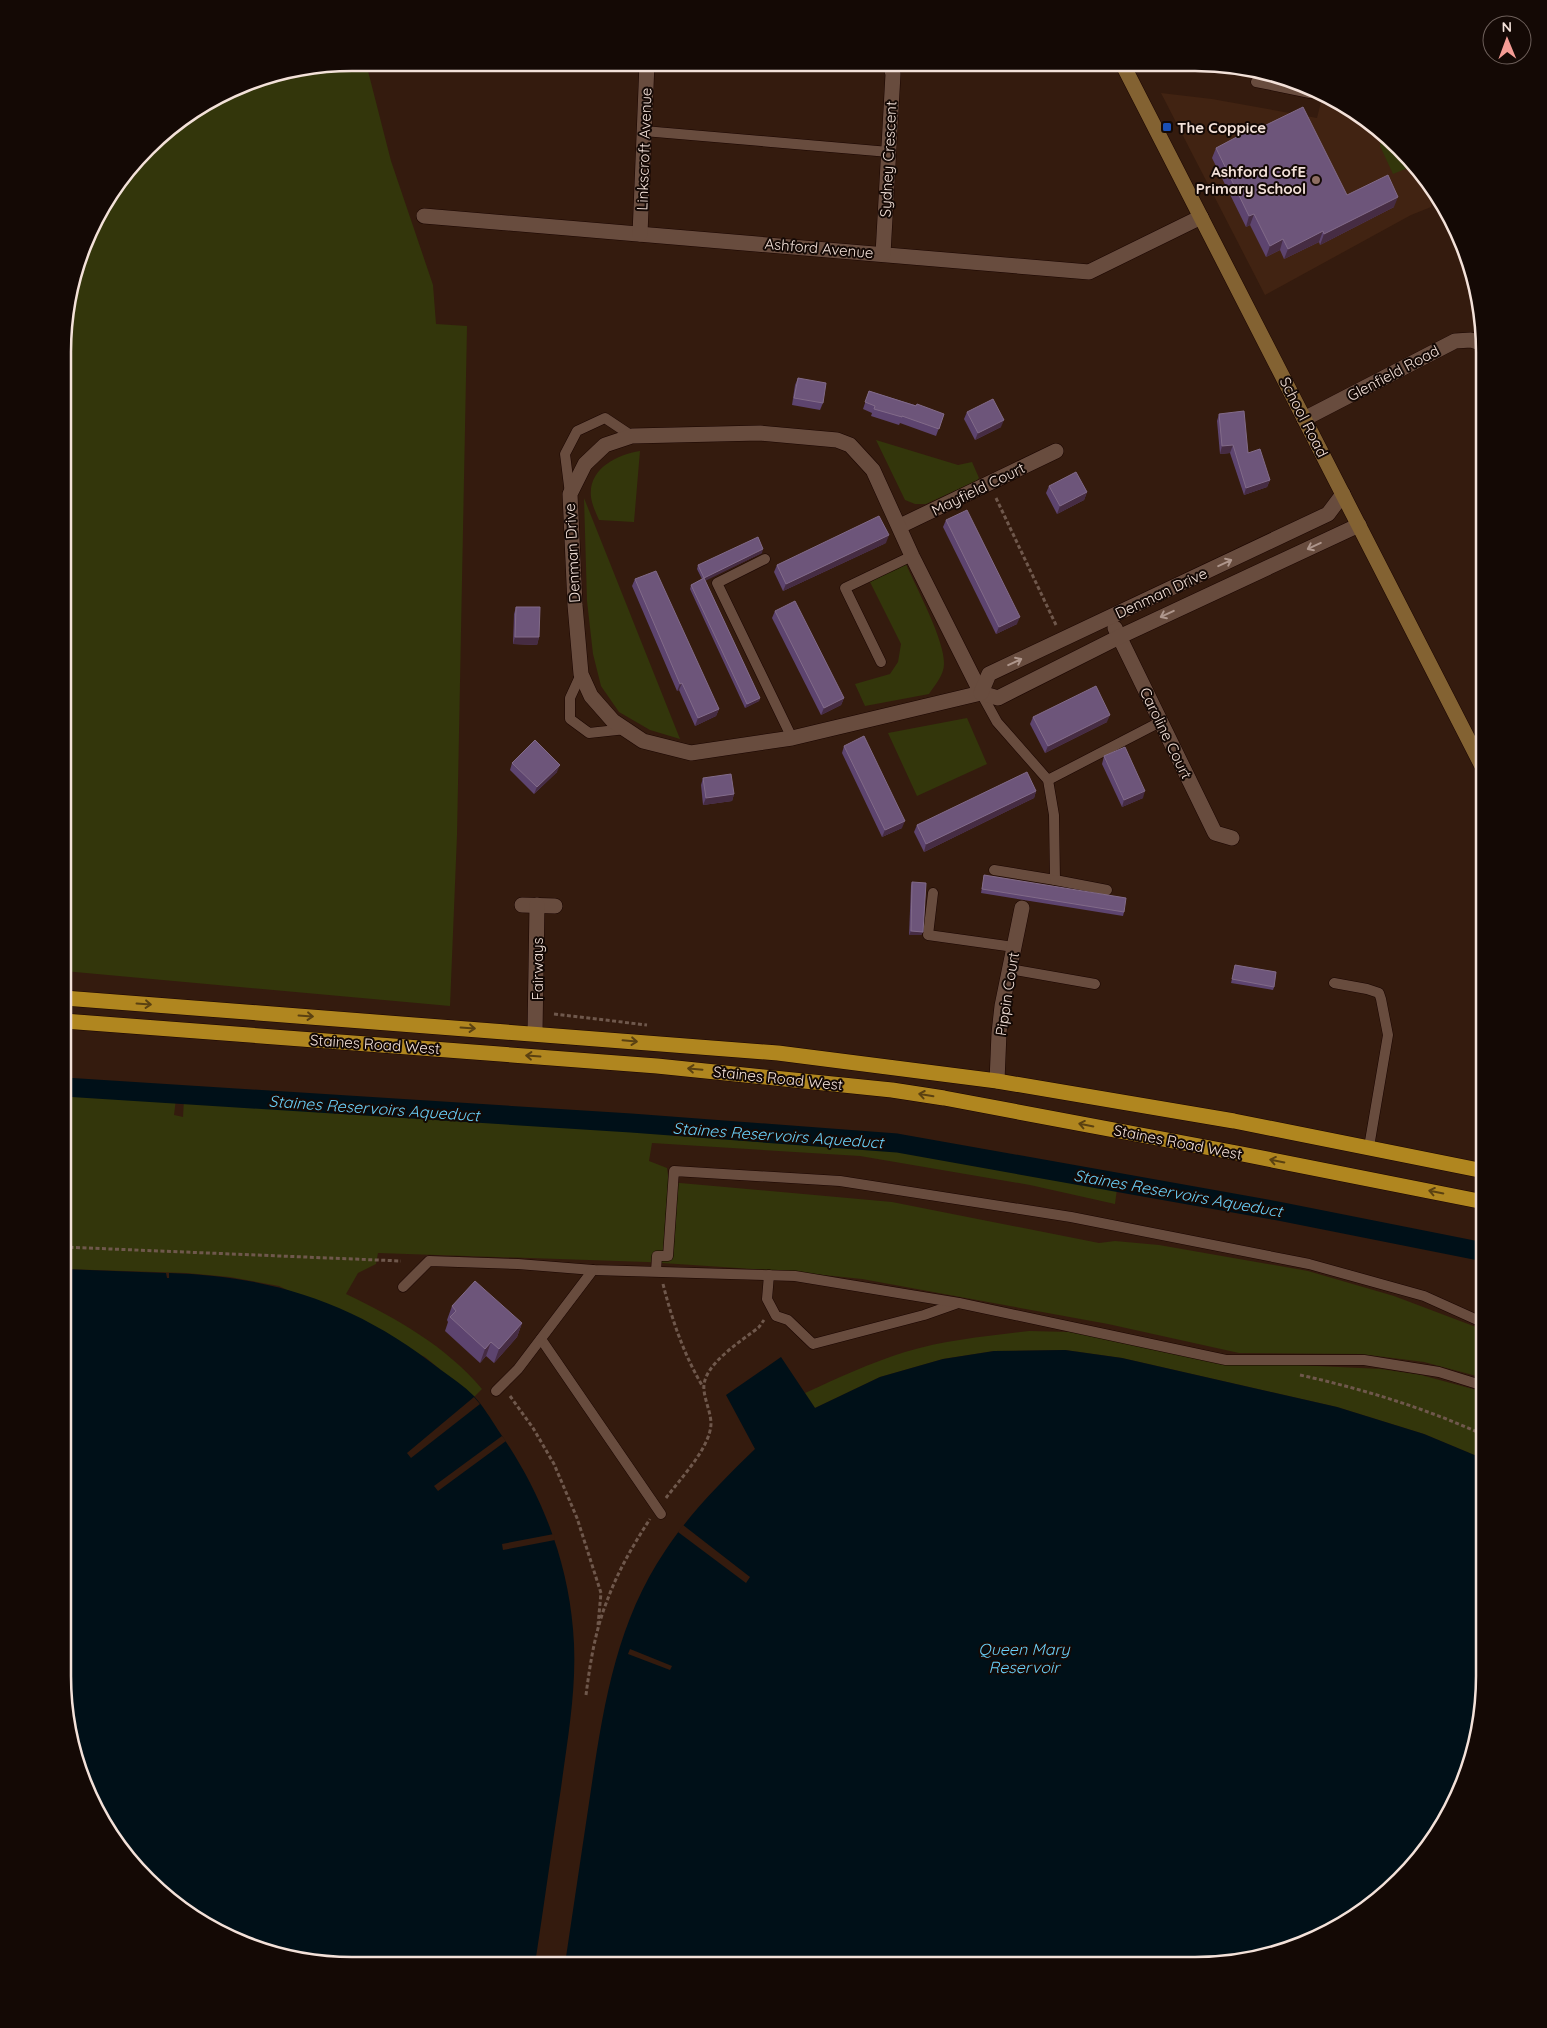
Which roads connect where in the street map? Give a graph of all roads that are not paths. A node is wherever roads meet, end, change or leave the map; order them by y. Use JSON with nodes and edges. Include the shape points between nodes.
{"nodes":[{"id":1,"x":647,"y":71,"type":"edge"},
{"id":2,"x":892,"y":71,"type":"edge"},
{"id":3,"x":1126,"y":71,"type":"edge"},
{"id":4,"x":1256,"y":82,"type":"dead end"},
{"id":5,"x":1294,"y":90,"type":"edge"},
{"id":6,"x":644,"y":131,"type":"junction"},
{"id":7,"x":889,"y":152,"type":"junction"},
{"id":8,"x":424,"y":216,"type":"dead end"},
{"id":9,"x":1200,"y":217,"type":"junction"},
{"id":10,"x":640,"y":234,"type":"junction"},
{"id":11,"x":883,"y":254,"type":"junction"},
{"id":12,"x":1475,"y":341,"type":"edge"},
{"id":13,"x":1304,"y":419,"type":"junction"},
{"id":14,"x":632,"y":436,"type":"junction"},
{"id":15,"x":1056,"y":452,"type":"dead end"},
{"id":16,"x":570,"y":494,"type":"junction"},
{"id":17,"x":1343,"y":494,"type":"junction"},
{"id":18,"x":900,"y":526,"type":"junction"},
{"id":19,"x":1359,"y":526,"type":"junction"},
{"id":20,"x":912,"y":556,"type":"junction"},
{"id":21,"x":765,"y":559,"type":"dead end"},
{"id":22,"x":1110,"y":618,"type":"junction"},
{"id":23,"x":1119,"y":636,"type":"junction"},
{"id":24,"x":881,"y":662,"type":"dead end"},
{"id":25,"x":580,"y":674,"type":"junction"},
{"id":26,"x":981,"y":693,"type":"junction"},
{"id":27,"x":1160,"y":722,"type":"junction"},
{"id":28,"x":626,"y":729,"type":"junction"},
{"id":29,"x":792,"y":738,"type":"junction"},
{"id":30,"x":1476,"y":754,"type":"edge"},
{"id":31,"x":1048,"y":780,"type":"junction"},
{"id":32,"x":1232,"y":838,"type":"dead end"},
{"id":33,"x":994,"y":870,"type":"dead end"},
{"id":34,"x":1055,"y":880,"type":"junction"},
{"id":35,"x":1107,"y":890,"type":"dead end"},
{"id":36,"x":933,"y":893,"type":"dead end"},
{"id":37,"x":555,"y":906,"type":"dead end"},
{"id":38,"x":1022,"y":908,"type":"dead end"},
{"id":39,"x":1014,"y":947,"type":"junction"},
{"id":40,"x":1010,"y":969,"type":"junction"},
{"id":41,"x":1334,"y":983,"type":"dead end"},
{"id":42,"x":1095,"y":984,"type":"dead end"},
{"id":43,"x":71,"y":999,"type":"edge"},
{"id":44,"x":71,"y":1022,"type":"edge"},
{"id":45,"x":535,"y":1033,"type":"junction"},
{"id":46,"x":997,"y":1080,"type":"junction"},
{"id":47,"x":1369,"y":1147,"type":"junction"},
{"id":48,"x":1476,"y":1169,"type":"edge"},
{"id":49,"x":1476,"y":1200,"type":"edge"},
{"id":50,"x":593,"y":1270,"type":"junction"},
{"id":51,"x":658,"y":1271,"type":"junction"},
{"id":52,"x":769,"y":1275,"type":"junction"},
{"id":53,"x":403,"y":1287,"type":"dead end"},
{"id":54,"x":959,"y":1303,"type":"junction"},
{"id":55,"x":1476,"y":1319,"type":"edge"},
{"id":56,"x":541,"y":1339,"type":"junction"},
{"id":57,"x":1476,"y":1384,"type":"edge"},
{"id":58,"x":499,"y":1387,"type":"road end"},
{"id":59,"x":659,"y":1511,"type":"road end"}],
"edges":[{"from":1,"to":6,"type":"street","name":"Linkscroft Avenue"},
{"from":2,"to":7,"type":"street","name":"Sydney Crescent"},
{"from":3,"to":9,"type":"main road","name":"School Road"},
{"from":4,"to":5,"type":"lane"},
{"from":6,"to":7,"type":"lane"},
{"from":6,"to":10,"type":"street","name":"Linkscroft Avenue"},
{"from":7,"to":11,"type":"street","name":"Sydney Crescent"},
{"from":8,"to":10,"type":"street","name":"Ashford Avenue"},
{"from":9,"to":11,"type":"street","name":"Ashford Avenue","via":[[1089,272]]},
{"from":9,"to":13,"type":"main road","name":"School Road"},
{"from":10,"to":11,"type":"street","name":"Ashford Avenue"},
{"from":12,"to":13,"type":"street","name":"Glenfield Road","via":[[1455,341]]},
{"from":13,"to":17,"type":"main road","name":"School Road"},
{"from":14,"to":16,"type":"street","name":"Denman Drive","via":[[605,445],[585,464]]},
{"from":14,"to":16,"type":"lane","via":[[605,418],[577,431],[565,454]]},
{"from":14,"to":18,"type":"street","name":"Denman Drive","via":[[760,433],[837,440],[850,445],[873,470]]},
{"from":15,"to":18,"type":"street","name":"Mayfield Court"},
{"from":16,"to":25,"type":"street","name":"Denman Drive"},
{"from":17,"to":19,"type":"main road","name":"School Road"},
{"from":22,"to":17,"type":"street","name":"Denman Drive","one_way":true,"via":[[1328,514]]},
{"from":18,"to":20,"type":"street","name":"Denman Drive"},
{"from":19,"to":23,"type":"street","name":"Denman Drive","one_way":true},
{"from":19,"to":30,"type":"main road","name":"School Road"},
{"from":20,"to":24,"type":"lane","via":[[845,588]]},
{"from":20,"to":26,"type":"street","name":"Denman Drive"},
{"from":21,"to":29,"type":"lane","via":[[717,584]]},
{"from":22,"to":23,"type":"street","name":"Caroline Court"},
{"from":26,"to":22,"type":"street","name":"Denman Drive","one_way":true,"via":[[989,674]]},
{"from":23,"to":26,"type":"street","name":"Denman Drive","via":[[998,698]]},
{"from":23,"to":27,"type":"street","name":"Caroline Court"},
{"from":25,"to":28,"type":"street","name":"Denman Drive","via":[[591,696],[613,721]]},
{"from":25,"to":28,"type":"lane","via":[[570,698],[570,719],[589,733]]},
{"from":26,"to":29,"type":"street","name":"Denman Drive"},
{"from":26,"to":31,"type":"lane","via":[[998,722]]},
{"from":27,"to":31,"type":"lane"},
{"from":27,"to":32,"type":"street","name":"Caroline Court","via":[[1215,833]]},
{"from":28,"to":29,"type":"street","name":"Denman Drive","via":[[643,741],[691,753]]},
{"from":31,"to":34,"type":"lane","via":[[1054,815]]},
{"from":33,"to":34,"type":"lane"},
{"from":34,"to":35,"type":"lane"},
{"from":36,"to":39,"type":"lane","via":[[928,935]]},
{"from":37,"to":45,"type":"street","name":"Fairways","via":[[529,905]]},
{"from":38,"to":39,"type":"street","name":"Pippin Court"},
{"from":39,"to":40,"type":"street","name":"Pippin Court"},
{"from":40,"to":42,"type":"lane"},
{"from":40,"to":46,"type":"street","name":"Pippin Court","via":[[999,1033]]},
{"from":41,"to":47,"type":"lane","via":[[1367,988],[1379,993],[1381,999],[1388,1035]]},
{"from":43,"to":45,"type":"highway","name":"Staines Road West","one_way":true},
{"from":49,"to":44,"type":"highway","name":"Staines Road West","one_way":true,"via":[[892,1090],[657,1066]]},
{"from":45,"to":46,"type":"highway","name":"Staines Road West","one_way":true,"via":[[778,1053]]},
{"from":46,"to":47,"type":"highway","name":"Staines Road West"},
{"from":47,"to":48,"type":"highway","name":"Staines Road West"},
{"from":50,"to":51,"type":"lane"},
{"from":50,"to":53,"type":"lane","via":[[429,1261]]},
{"from":50,"to":56,"type":"lane"},
{"from":51,"to":52,"type":"lane"},
{"from":51,"to":55,"type":"lane","via":[[656,1256],[668,1256],[674,1171],[840,1181],[1071,1217],[1310,1264],[1424,1296]]},
{"from":52,"to":54,"type":"lane","via":[[795,1276]]},
{"from":52,"to":54,"type":"lane","via":[[767,1299],[776,1316],[788,1320],[813,1344]]},
{"from":54,"to":57,"type":"lane","via":[[1226,1360],[1364,1360],[1439,1372]]},
{"from":56,"to":58,"type":"lane","via":[[518,1370]]},
{"from":56,"to":59,"type":"lane"}]}
